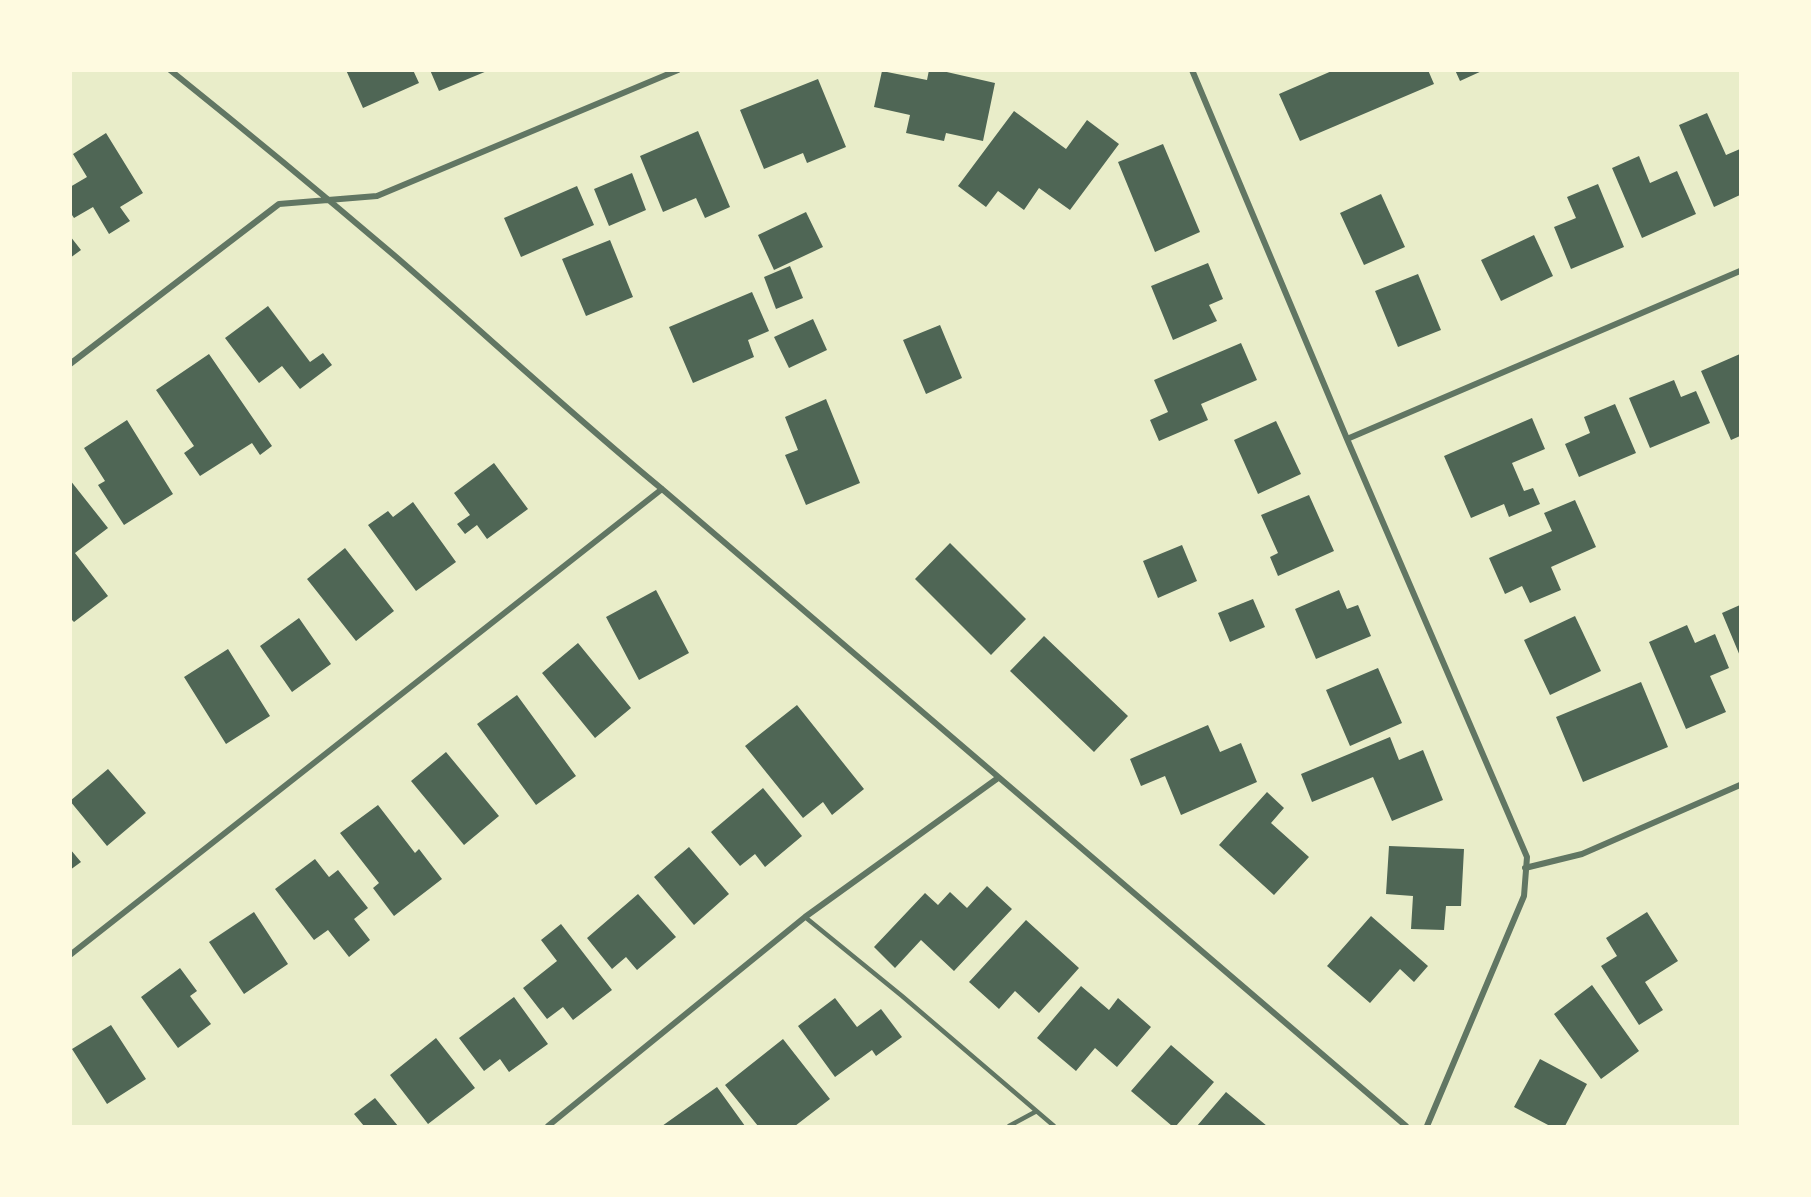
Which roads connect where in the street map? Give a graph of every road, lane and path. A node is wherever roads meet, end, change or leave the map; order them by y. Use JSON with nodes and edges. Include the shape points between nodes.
{"nodes":[{"id":1,"x":170,"y":70,"type":"edge"},
{"id":2,"x":678,"y":70,"type":"edge"},
{"id":3,"x":1192,"y":70,"type":"edge"},
{"id":4,"x":328,"y":199,"type":"junction"},
{"id":5,"x":1740,"y":271,"type":"edge"},
{"id":6,"x":70,"y":364,"type":"edge"},
{"id":7,"x":1347,"y":439,"type":"junction"},
{"id":8,"x":662,"y":489,"type":"junction"},
{"id":9,"x":998,"y":778,"type":"junction"},
{"id":10,"x":1740,"y":785,"type":"edge"},
{"id":11,"x":1526,"y":868,"type":"junction"},
{"id":12,"x":805,"y":917,"type":"junction"},
{"id":13,"x":70,"y":955,"type":"edge"},
{"id":14,"x":1035,"y":1112,"type":"junction"},
{"id":15,"x":548,"y":1126,"type":"edge"},
{"id":16,"x":1009,"y":1126,"type":"edge"},
{"id":17,"x":1054,"y":1126,"type":"edge"},
{"id":18,"x":1406,"y":1126,"type":"edge"},
{"id":19,"x":1427,"y":1126,"type":"edge"}],
"edges":[{"from":1,"to":4,"type":"street"},
{"from":2,"to":4,"type":"street","via":[[377,196]]},
{"from":3,"to":7,"type":"street"},
{"from":4,"to":6,"type":"street","via":[[279,204]]},
{"from":4,"to":8,"type":"street"},
{"from":5,"to":7,"type":"street"},
{"from":7,"to":11,"type":"street","via":[[1527,857]]},
{"from":8,"to":9,"type":"street"},
{"from":8,"to":13,"type":"street"},
{"from":9,"to":12,"type":"street"},
{"from":9,"to":18,"type":"street"},
{"from":10,"to":11,"type":"street","via":[[1582,854]]},
{"from":11,"to":19,"type":"street","via":[[1524,896]]},
{"from":12,"to":14,"type":"lane","via":[[903,996]]},
{"from":12,"to":15,"type":"street"},
{"from":14,"to":16,"type":"lane"},
{"from":14,"to":17,"type":"lane"}]}
